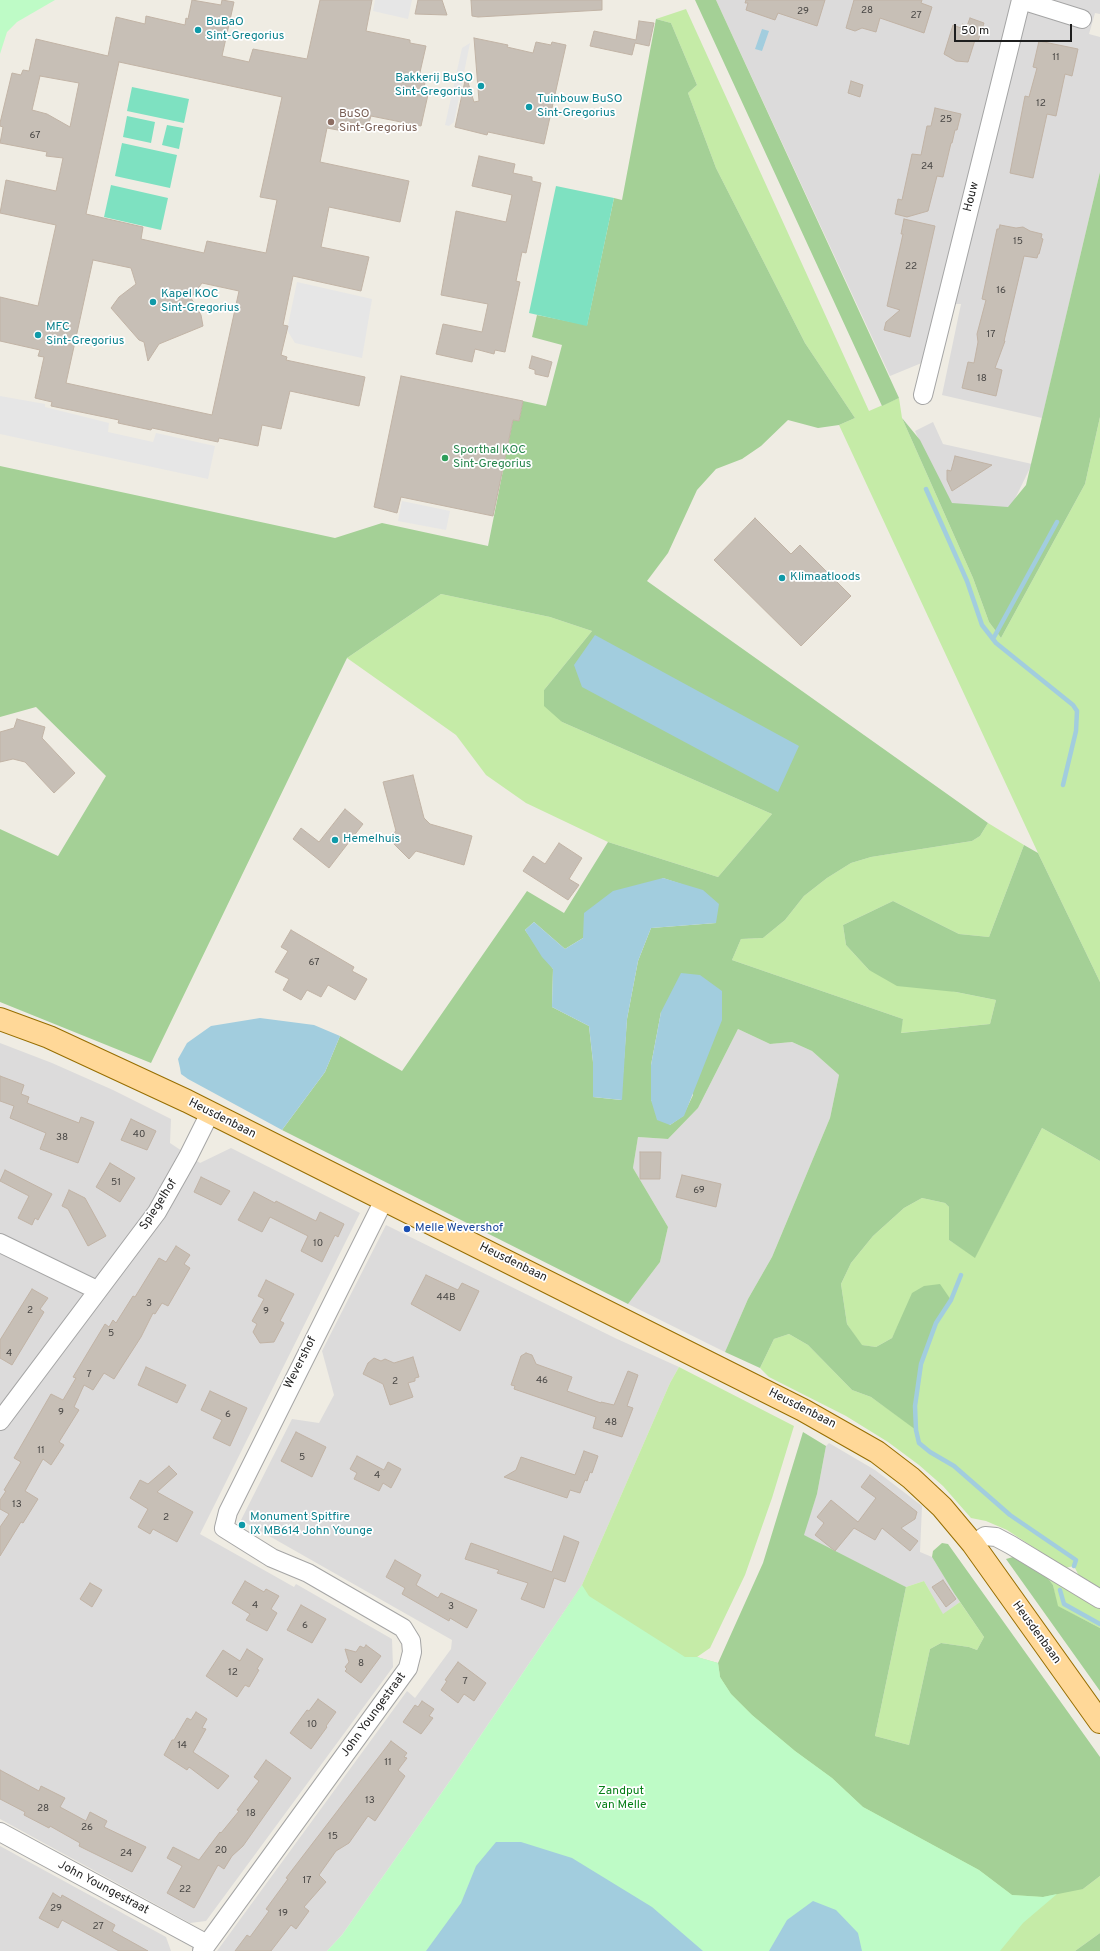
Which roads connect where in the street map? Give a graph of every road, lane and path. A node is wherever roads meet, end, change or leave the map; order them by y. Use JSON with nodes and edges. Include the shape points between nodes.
{"nodes":[{"id":1,"x":1021,"y":0,"type":"edge"},
{"id":2,"x":1082,"y":19,"type":"dead end"},
{"id":3,"x":923,"y":395,"type":"dead end"},
{"id":4,"x":0,"y":1019,"type":"edge"},
{"id":5,"x":210,"y":1113,"type":"junction"},
{"id":6,"x":384,"y":1200,"type":"junction"},
{"id":7,"x":0,"y":1243,"type":"edge"},
{"id":8,"x":97,"y":1290,"type":"junction"},
{"id":9,"x":0,"y":1421,"type":"edge"},
{"id":10,"x":224,"y":1528,"type":"joint"},
{"id":11,"x":973,"y":1544,"type":"junction"},
{"id":12,"x":1100,"y":1599,"type":"edge"},
{"id":13,"x":1100,"y":1722,"type":"edge"},
{"id":14,"x":0,"y":1832,"type":"edge"},
{"id":15,"x":204,"y":1947,"type":"edge"}],
"edges":[{"from":1,"to":2,"type":"street","name":"Houw"},
{"from":1,"to":3,"type":"street","name":"Houw"},
{"from":4,"to":5,"type":"main road","name":"Heusdenbaan","via":[[82,1052]]},
{"from":5,"to":6,"type":"main road","name":"Heusdenbaan"},
{"from":5,"to":8,"type":"street","name":"Spiegelhof","via":[[157,1212]]},
{"from":6,"to":10,"type":"street","name":"Wevershof","via":[[228,1512]]},
{"from":6,"to":11,"type":"main road","name":"Heusdenbaan","via":[[838,1428],[877,1452],[911,1478],[942,1507]]},
{"from":7,"to":8,"type":"street"},
{"from":8,"to":9,"type":"street","name":"Spiegelhof"},
{"from":10,"to":15,"type":"street","name":"John Youngestraat","via":[[272,1558],[308,1573],[403,1628],[412,1652],[408,1668]]},
{"from":11,"to":12,"type":"street","via":[[985,1536],[996,1537]]},
{"from":11,"to":13,"type":"main road","name":"Heusdenbaan"},
{"from":14,"to":15,"type":"street","name":"John Youngestraat"}]}
